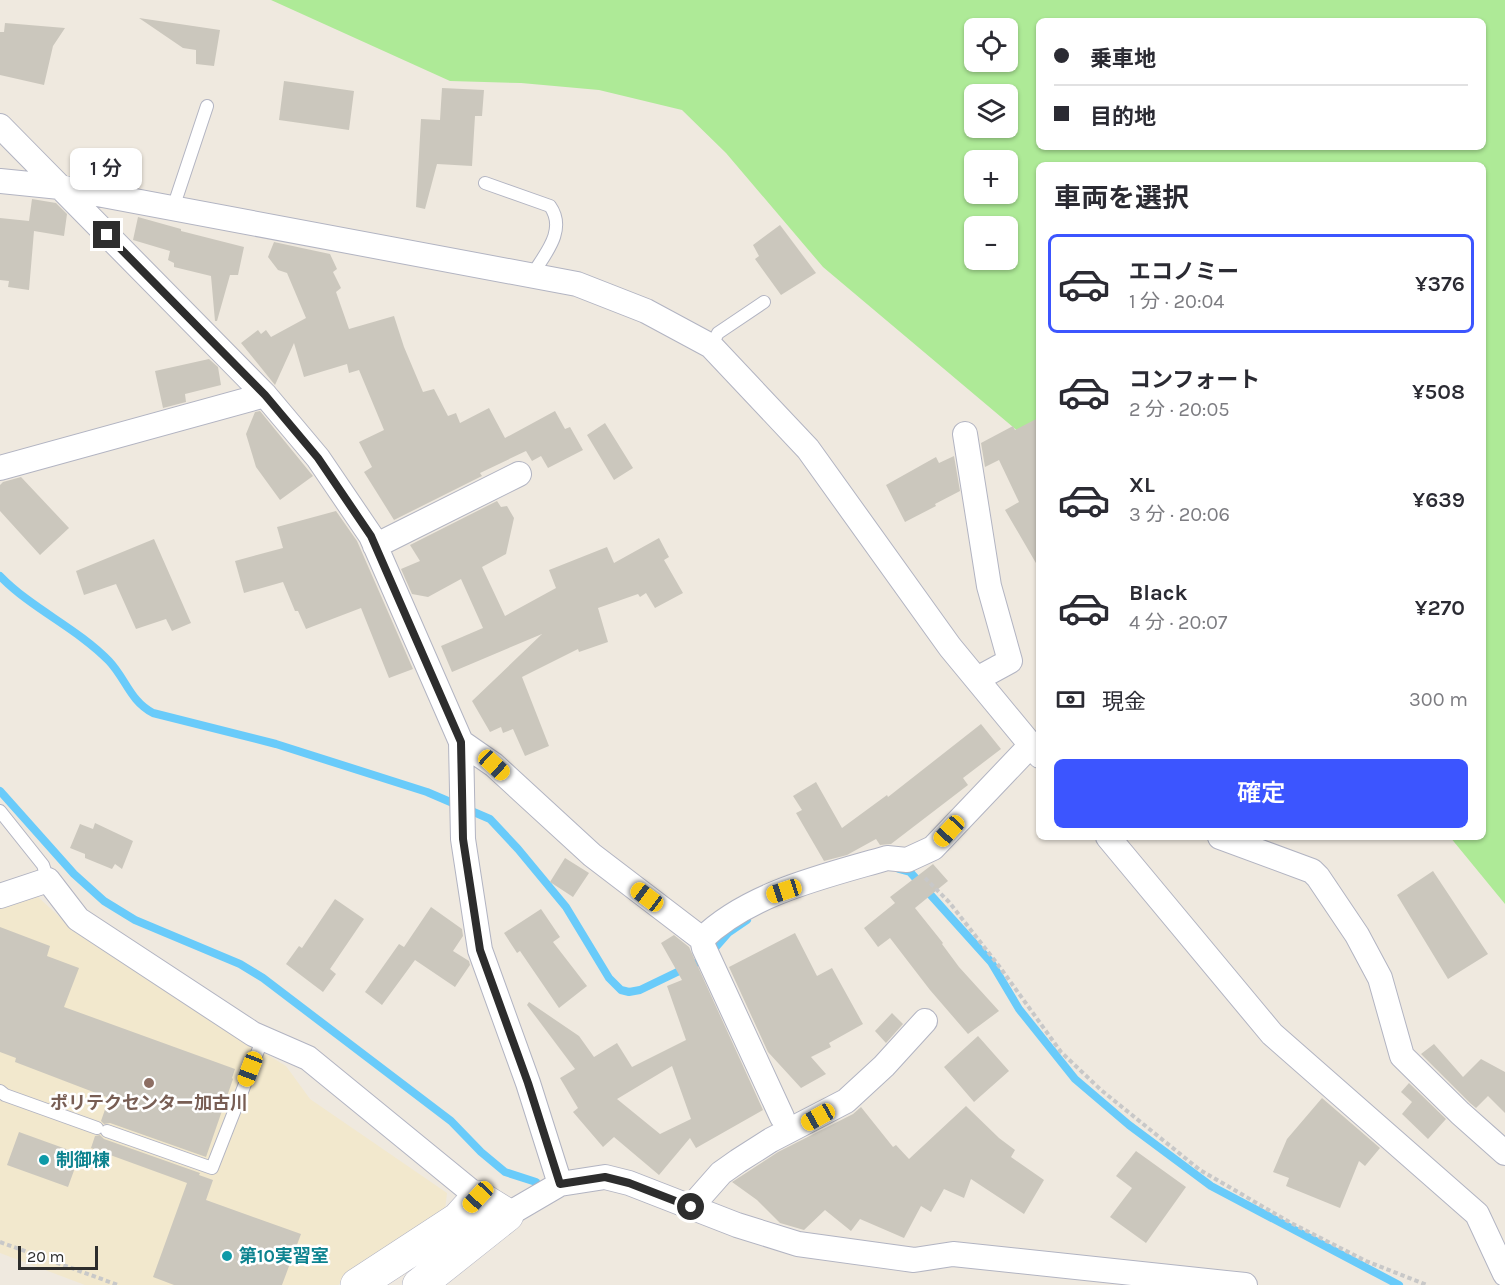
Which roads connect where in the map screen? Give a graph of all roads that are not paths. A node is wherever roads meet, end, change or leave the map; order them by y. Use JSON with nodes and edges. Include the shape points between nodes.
{"nodes":[{"id":1,"x":207,"y":106,"type":"dead end"},
{"id":2,"x":0,"y":126,"type":"edge"},
{"id":3,"x":0,"y":181,"type":"edge"},
{"id":4,"x":485,"y":183,"type":"dead end"},
{"id":5,"x":60,"y":187,"type":"junction"},
{"id":6,"x":173,"y":208,"type":"junction"},
{"id":7,"x":531,"y":275,"type":"junction"},
{"id":8,"x":764,"y":302,"type":"dead end"},
{"id":9,"x":711,"y":346,"type":"junction"},
{"id":10,"x":265,"y":395,"type":"junction"},
{"id":11,"x":965,"y":434,"type":"dead end"},
{"id":12,"x":0,"y":468,"type":"edge"},
{"id":13,"x":519,"y":474,"type":"dead end"},
{"id":14,"x":375,"y":546,"type":"junction"},
{"id":15,"x":977,"y":680,"type":"junction"},
{"id":16,"x":461,"y":742,"type":"junction"},
{"id":17,"x":1035,"y":750,"type":"edge"},
{"id":18,"x":0,"y":811,"type":"edge"},
{"id":19,"x":1110,"y":840,"type":"edge"},
{"id":20,"x":1228,"y":840,"type":"edge"},
{"id":21,"x":48,"y":880,"type":"junction"},
{"id":22,"x":0,"y":896,"type":"edge"},
{"id":23,"x":702,"y":939,"type":"junction"},
{"id":24,"x":925,"y":1021,"type":"dead end"},
{"id":25,"x":263,"y":1038,"type":"junction"},
{"id":26,"x":0,"y":1091,"type":"edge"},
{"id":27,"x":782,"y":1117,"type":"dead end"},
{"id":28,"x":1505,"y":1153,"type":"edge"},
{"id":29,"x":560,"y":1184,"type":"junction"},
{"id":30,"x":478,"y":1197,"type":"junction"},
{"id":31,"x":691,"y":1207,"type":"junction"},
{"id":32,"x":507,"y":1215,"type":"junction"},
{"id":33,"x":1505,"y":1274,"type":"edge"},
{"id":34,"x":357,"y":1285,"type":"edge"},
{"id":35,"x":419,"y":1285,"type":"edge"},
{"id":36,"x":1245,"y":1285,"type":"edge"},
{"id":37,"x":1505,"y":1285,"type":"edge"}],
"edges":[{"from":1,"to":6,"type":"lane"},
{"from":2,"to":5,"type":"street"},
{"from":3,"to":5,"type":"street"},
{"from":4,"to":7,"type":"lane","via":[[550,206],[556,215],[558,226],[552,244]]},
{"from":5,"to":6,"type":"street"},
{"from":5,"to":10,"type":"street"},
{"from":6,"to":7,"type":"street"},
{"from":7,"to":9,"type":"street","via":[[577,284],[646,311]]},
{"from":8,"to":9,"type":"lane","via":[[718,333]]},
{"from":9,"to":15,"type":"street","via":[[808,449]]},
{"from":10,"to":12,"type":"street"},
{"from":10,"to":14,"type":"street","via":[[318,458]]},
{"from":11,"to":15,"type":"street","via":[[989,586],[1010,661]]},
{"from":13,"to":14,"type":"street"},
{"from":14,"to":16,"type":"street"},
{"from":15,"to":17,"type":"street"},
{"from":16,"to":23,"type":"street","via":[[494,765],[592,855]]},
{"from":16,"to":29,"type":"street","via":[[463,828],[480,950]]},
{"from":17,"to":23,"type":"street","via":[[933,848],[907,860],[887,858],[765,897],[716,925]]},
{"from":18,"to":21,"type":"lane","via":[[43,865]]},
{"from":19,"to":33,"type":"street","via":[[1272,1034],[1478,1214]]},
{"from":20,"to":28,"type":"street","via":[[1318,877],[1380,978],[1402,1056]]},
{"from":21,"to":22,"type":"street"},
{"from":21,"to":25,"type":"street","via":[[78,919]]},
{"from":23,"to":27,"type":"street"},
{"from":24,"to":31,"type":"street","via":[[846,1101],[738,1161],[721,1173]]},
{"from":25,"to":26,"type":"lane","via":[[212,1168]]},
{"from":25,"to":30,"type":"street","via":[[308,1058]]},
{"from":29,"to":31,"type":"street","via":[[605,1177]]},
{"from":29,"to":32,"type":"street"},
{"from":30,"to":32,"type":"main road"},
{"from":30,"to":34,"type":"main road","via":[[458,1219]]},
{"from":31,"to":36,"type":"street","via":[[798,1244],[865,1254],[914,1260],[953,1254]]},
{"from":32,"to":35,"type":"main road"},
{"from":33,"to":37,"type":"street"}]}
